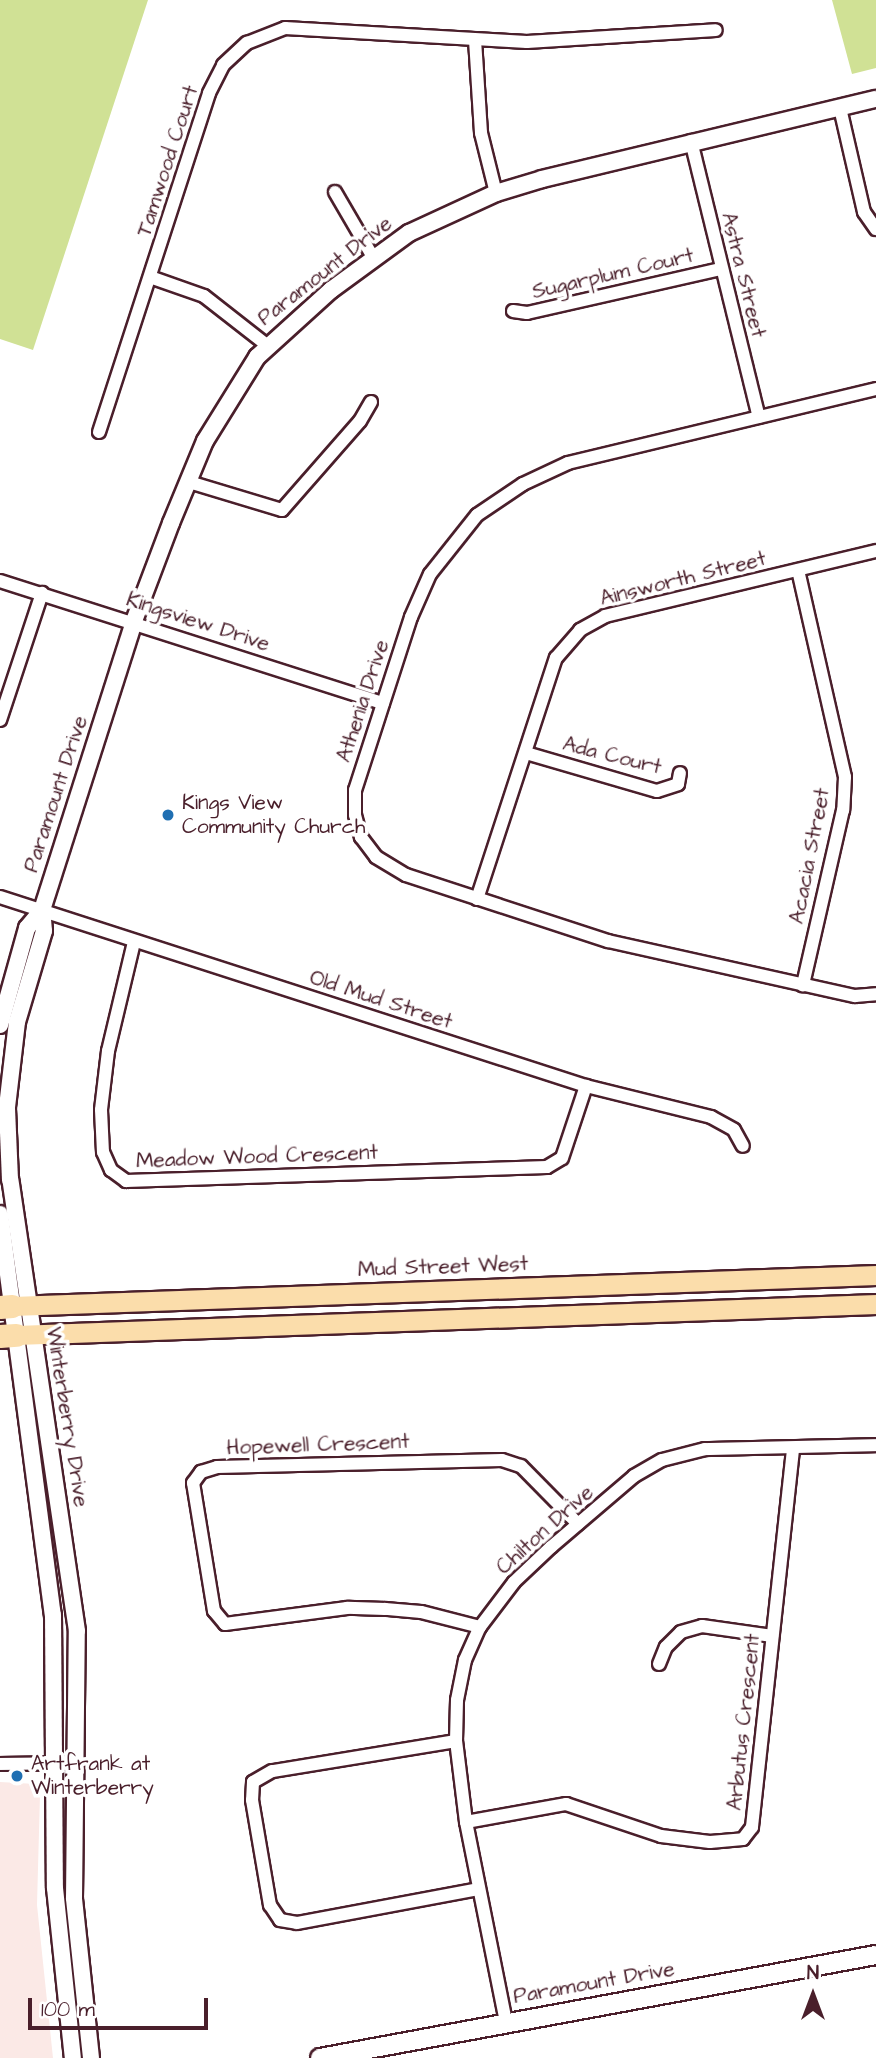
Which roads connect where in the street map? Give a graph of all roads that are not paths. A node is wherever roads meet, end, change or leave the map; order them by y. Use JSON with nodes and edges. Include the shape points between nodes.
{"nodes":[{"id":1,"x":716,"y":30,"type":"dead end"},
{"id":2,"x":475,"y":40,"type":"junction"},
{"id":3,"x":876,"y":99,"type":"edge"},
{"id":4,"x":840,"y":108,"type":"junction"},
{"id":5,"x":691,"y":141,"type":"junction"},
{"id":6,"x":335,"y":192,"type":"dead end"},
{"id":7,"x":496,"y":192,"type":"junction"},
{"id":8,"x":876,"y":229,"type":"edge"},
{"id":9,"x":373,"y":257,"type":"junction"},
{"id":10,"x":721,"y":269,"type":"junction"},
{"id":11,"x":150,"y":277,"type":"junction"},
{"id":12,"x":513,"y":311,"type":"dead end"},
{"id":13,"x":268,"y":346,"type":"junction"},
{"id":14,"x":876,"y":389,"type":"edge"},
{"id":15,"x":371,"y":402,"type":"dead end"},
{"id":16,"x":759,"y":417,"type":"junction"},
{"id":17,"x":99,"y":432,"type":"dead end"},
{"id":18,"x":188,"y":482,"type":"junction"},
{"id":19,"x":876,"y":551,"type":"edge"},
{"id":20,"x":798,"y":570,"type":"junction"},
{"id":21,"x":0,"y":580,"type":"edge"},
{"id":22,"x":42,"y":593,"type":"junction"},
{"id":23,"x":134,"y":621,"type":"junction"},
{"id":24,"x":383,"y":702,"type":"junction"},
{"id":25,"x":0,"y":720,"type":"edge"},
{"id":26,"x":526,"y":753,"type":"junction"},
{"id":27,"x":680,"y":773,"type":"dead end"},
{"id":28,"x":0,"y":897,"type":"edge"},
{"id":29,"x":477,"y":900,"type":"junction"},
{"id":30,"x":42,"y":910,"type":"junction"},
{"id":31,"x":134,"y":942,"type":"junction"},
{"id":32,"x":803,"y":985,"type":"junction"},
{"id":33,"x":876,"y":994,"type":"edge"},
{"id":34,"x":0,"y":1025,"type":"edge"},
{"id":35,"x":586,"y":1086,"type":"junction"},
{"id":36,"x":743,"y":1146,"type":"dead end"},
{"id":37,"x":0,"y":1214,"type":"edge"},
{"id":38,"x":876,"y":1275,"type":"edge"},
{"id":39,"x":876,"y":1304,"type":"edge"},
{"id":40,"x":14,"y":1306,"type":"edge"},
{"id":41,"x":16,"y":1334,"type":"edge"},
{"id":42,"x":876,"y":1445,"type":"edge"},
{"id":43,"x":793,"y":1448,"type":"junction"},
{"id":44,"x":578,"y":1524,"type":"junction"},
{"id":45,"x":480,"y":1627,"type":"junction"},
{"id":46,"x":772,"y":1636,"type":"junction"},
{"id":47,"x":659,"y":1664,"type":"dead end"},
{"id":48,"x":456,"y":1741,"type":"junction"},
{"id":49,"x":56,"y":1762,"type":"junction"},
{"id":50,"x":76,"y":1763,"type":"junction"},
{"id":51,"x":0,"y":1764,"type":"edge"},
{"id":52,"x":466,"y":1822,"type":"junction"},
{"id":53,"x":479,"y":1889,"type":"junction"},
{"id":54,"x":876,"y":1955,"type":"edge"},
{"id":55,"x":506,"y":2022,"type":"junction"},
{"id":56,"x":73,"y":2058,"type":"edge"},
{"id":57,"x":91,"y":2058,"type":"edge"},
{"id":58,"x":320,"y":2058,"type":"edge"}],
"edges":[{"from":1,"to":2,"type":"street","name":"Tamwood Court","via":[[540,41]]},
{"from":2,"to":7,"type":"street","via":[[481,133]]},
{"from":2,"to":11,"type":"street","name":"Tamwood Court","via":[[285,28],[247,43],[223,65],[209,93]]},
{"from":3,"to":4,"type":"street","name":"Paramount Drive"},
{"from":4,"to":5,"type":"street","name":"Paramount Drive"},
{"from":4,"to":8,"type":"street","via":[[864,212]]},
{"from":5,"to":7,"type":"street","name":"Paramount Drive"},
{"from":5,"to":10,"type":"street","name":"Astra Street"},
{"from":6,"to":9,"type":"street"},
{"from":7,"to":9,"type":"street","name":"Paramount Drive","via":[[409,233]]},
{"from":9,"to":13,"type":"street","name":"Paramount Drive"},
{"from":10,"to":12,"type":"street","name":"Sugarplum Court","via":[[527,313]]},
{"from":10,"to":16,"type":"street","name":"Astra Street"},
{"from":11,"to":13,"type":"street","via":[[204,296]]},
{"from":11,"to":17,"type":"street","name":"Tamwood Court"},
{"from":13,"to":18,"type":"street","name":"Paramount Drive","via":[[205,441]]},
{"from":14,"to":16,"type":"street","name":"Athenia Drive"},
{"from":15,"to":18,"type":"street","via":[[360,421],[282,510]]},
{"from":16,"to":24,"type":"street","name":"Athenia Drive","via":[[568,463],[499,498],[459,535],[430,574]]},
{"from":18,"to":23,"type":"street","name":"Paramount Drive"},
{"from":19,"to":20,"type":"street","name":"Ainsworth Street"},
{"from":20,"to":26,"type":"street","name":"Ainsworth Street","via":[[605,616],[585,626],[556,658]]},
{"from":20,"to":32,"type":"street","name":"Acacia Street","via":[[845,777],[843,810]]},
{"from":21,"to":22,"type":"street","name":"Kingsview Drive"},
{"from":22,"to":23,"type":"street","name":"Kingsview Drive"},
{"from":22,"to":25,"type":"street"},
{"from":23,"to":24,"type":"street","name":"Kingsview Drive"},
{"from":23,"to":30,"type":"street","name":"Paramount Drive"},
{"from":24,"to":29,"type":"street","name":"Athenia Drive","via":[[355,790],[361,837],[386,866]]},
{"from":26,"to":27,"type":"street","name":"Ada Court","via":[[657,791],[678,785]]},
{"from":26,"to":29,"type":"street","name":"Ainsworth Street"},
{"from":28,"to":30,"type":"street","name":"Old Mud Street"},
{"from":29,"to":32,"type":"street","name":"Athenia Drive","via":[[608,941]]},
{"from":30,"to":31,"type":"street","name":"Old Mud Street"},
{"from":30,"to":34,"type":"street","via":[[27,928]]},
{"from":30,"to":40,"type":"street","name":"Winterberry Drive","via":[[44,931],[17,1021],[7,1107]]},
{"from":31,"to":35,"type":"street","name":"Old Mud Street"},
{"from":31,"to":35,"type":"street","name":"Meadow Wood Crescent","via":[[108,1051],[101,1110],[103,1152],[111,1170],[126,1181],[547,1167],[562,1158]]},
{"from":32,"to":33,"type":"street","name":"Athenia Drive","via":[[855,996]]},
{"from":35,"to":36,"type":"street","name":"Old Mud Street","via":[[711,1117],[734,1130]]},
{"from":37,"to":40,"type":"street","name":"Winterberry Drive"},
{"from":38,"to":40,"type":"main road","name":"Mud Street West"},
{"from":39,"to":41,"type":"main road"},
{"from":40,"to":41,"type":"street","name":"Winterberry Drive"},
{"from":41,"to":49,"type":"street","name":"Winterberry Drive","via":[[53,1615]]},
{"from":41,"to":50,"type":"street","name":"Winterberry Drive","via":[[76,1631]]},
{"from":42,"to":43,"type":"street","name":"Chilton Drive"},
{"from":43,"to":44,"type":"street","name":"Chilton Drive","via":[[705,1449],[662,1460],[634,1476]]},
{"from":43,"to":46,"type":"street","name":"Arbutus Crescent"},
{"from":44,"to":45,"type":"street","name":"Chilton Drive","via":[[514,1582]]},
{"from":44,"to":45,"type":"street","name":"Hopewell Crescent","via":[[521,1466],[502,1460],[217,1467],[201,1472],[193,1483],[215,1611],[225,1624],[347,1608],[421,1612]]},
{"from":45,"to":48,"type":"street","name":"Chilton Drive","via":[[465,1660],[457,1700]]},
{"from":46,"to":47,"type":"street","via":[[702,1626],[681,1632],[666,1647]]},
{"from":46,"to":52,"type":"street","name":"Arbutus Crescent","via":[[752,1827],[743,1839],[710,1842],[661,1836],[566,1804]]},
{"from":48,"to":52,"type":"street","name":"Chilton Drive"},
{"from":48,"to":53,"type":"street","via":[[272,1771],[253,1782],[252,1800],[270,1905],[280,1920],[297,1923]]},
{"from":49,"to":50,"type":"street"},
{"from":49,"to":51,"type":"street"},
{"from":49,"to":56,"type":"street","name":"Winterberry Drive","via":[[55,1888]]},
{"from":50,"to":57,"type":"street","name":"Winterberry Drive","via":[[75,1922]]},
{"from":52,"to":53,"type":"street","name":"Chilton Drive"},
{"from":53,"to":55,"type":"street","name":"Chilton Drive"},
{"from":54,"to":55,"type":"main road","name":"Paramount Drive"},
{"from":55,"to":58,"type":"main road","name":"Paramount Drive"}]}
